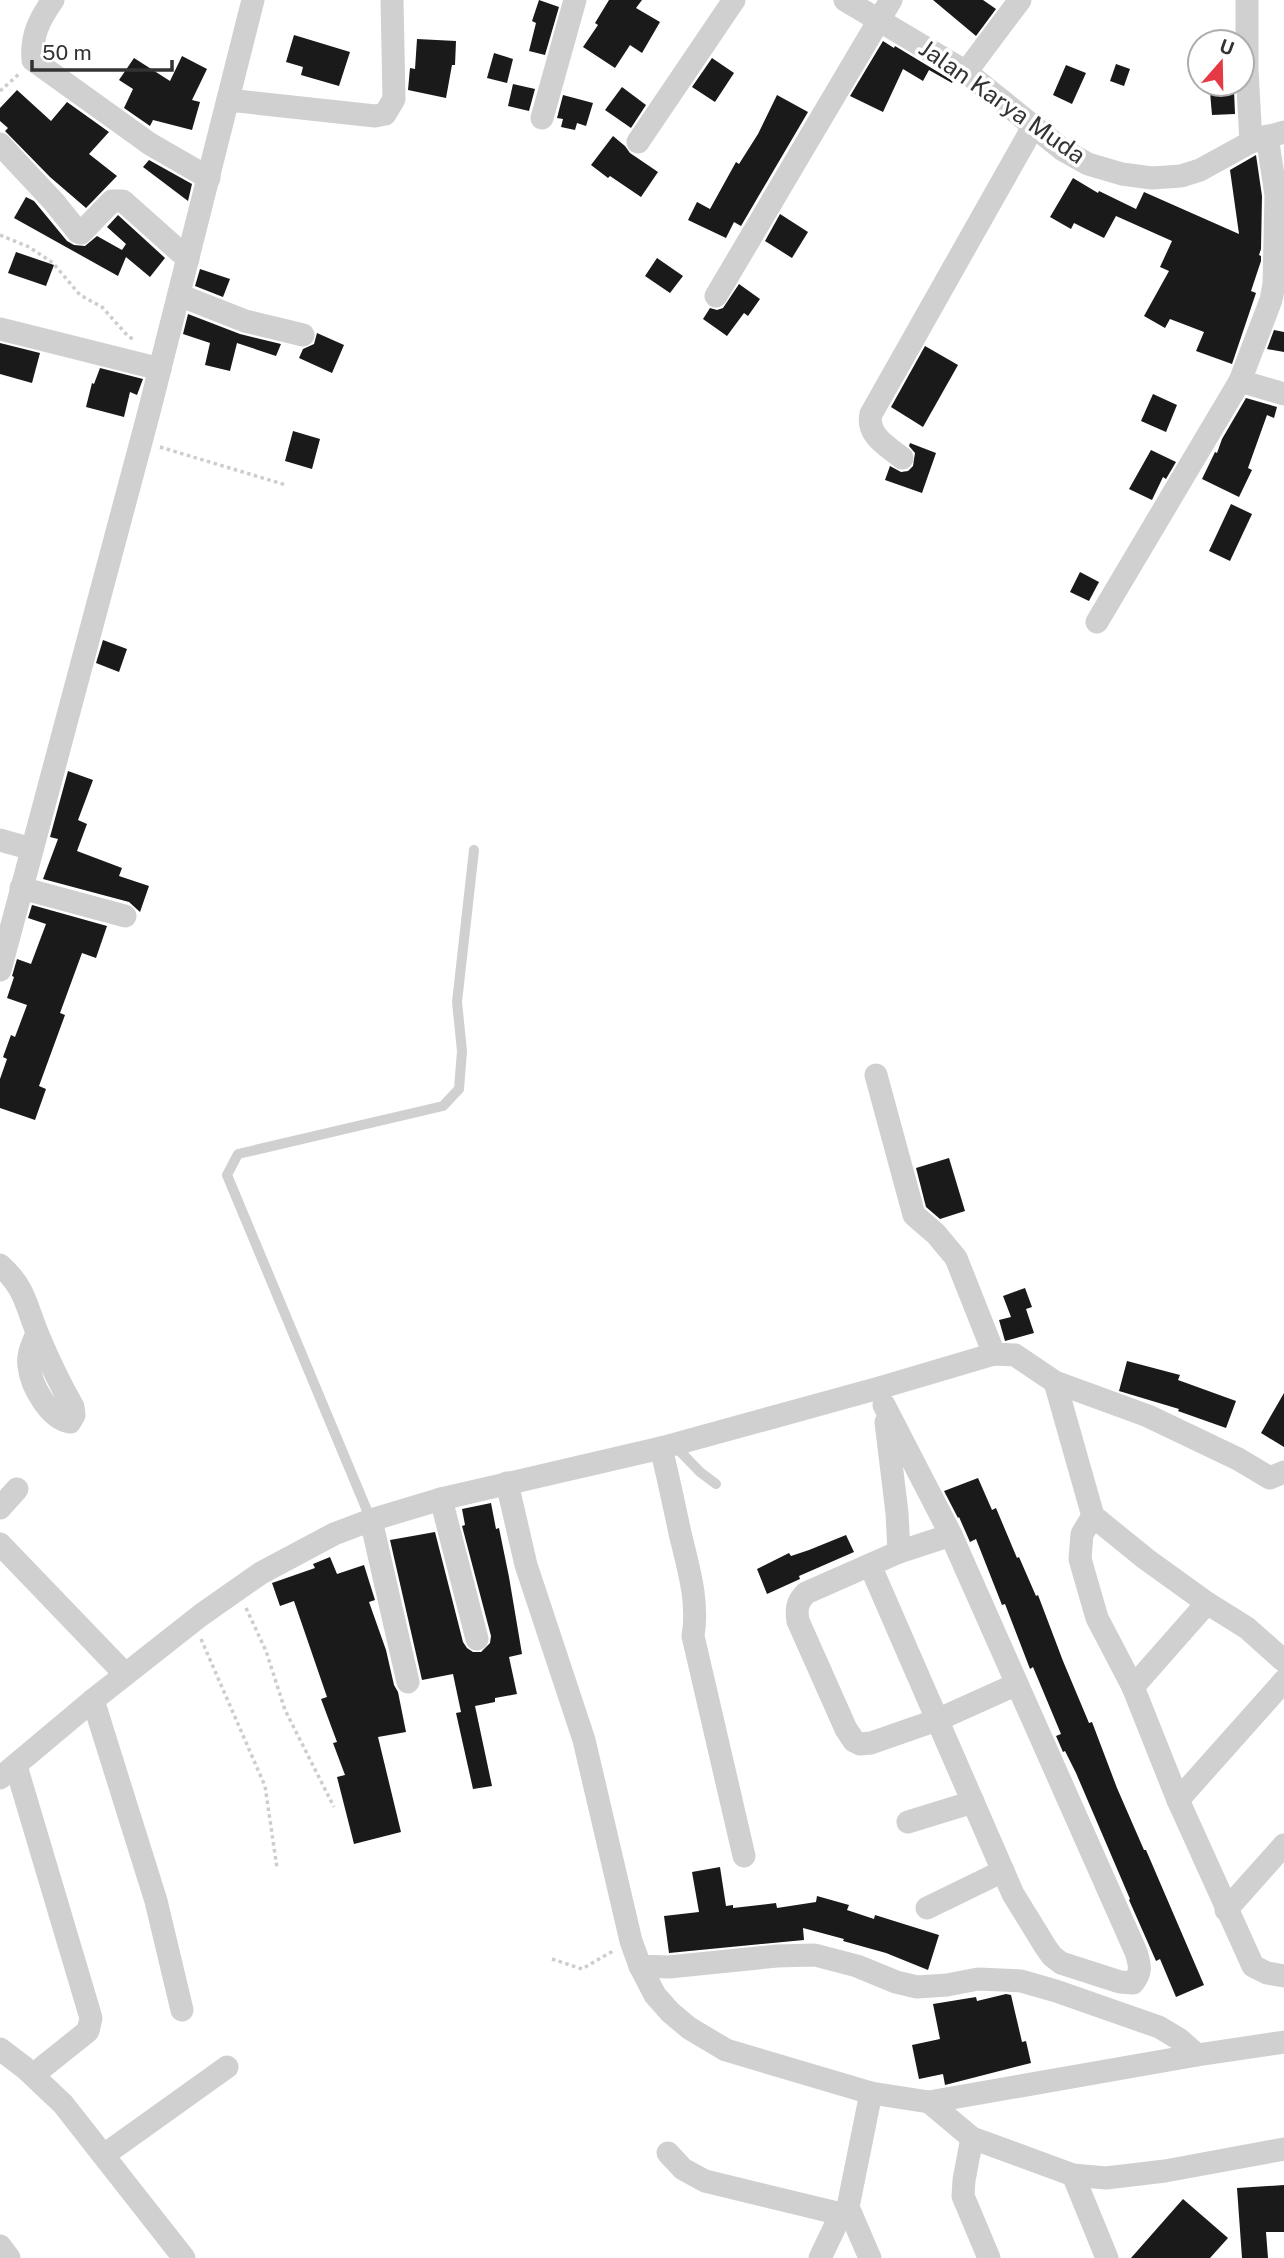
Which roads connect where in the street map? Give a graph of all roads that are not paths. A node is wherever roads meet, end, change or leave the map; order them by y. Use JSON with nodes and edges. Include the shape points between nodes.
{"nodes":[{"id":1,"x":53,"y":0,"type":"edge"},
{"id":2,"x":253,"y":0,"type":"edge"},
{"id":3,"x":391,"y":0,"type":"edge"},
{"id":4,"x":575,"y":0,"type":"edge"},
{"id":5,"x":734,"y":0,"type":"edge"},
{"id":6,"x":845,"y":0,"type":"edge"},
{"id":7,"x":1020,"y":0,"type":"edge"},
{"id":8,"x":1247,"y":0,"type":"edge"},
{"id":9,"x":885,"y":9,"type":"edge"},
{"id":10,"x":967,"y":72,"type":"junction"},
{"id":11,"x":228,"y":100,"type":"junction"},
{"id":12,"x":542,"y":118,"type":"dead end"},
{"id":13,"x":1033,"y":127,"type":"junction"},
{"id":14,"x":1267,"y":136,"type":"edge"},
{"id":15,"x":638,"y":142,"type":"dead end"},
{"id":16,"x":0,"y":144,"type":"edge"},
{"id":17,"x":209,"y":178,"type":"junction"},
{"id":18,"x":188,"y":259,"type":"junction"},
{"id":19,"x":1279,"y":283,"type":"edge"},
{"id":20,"x":179,"y":295,"type":"junction"},
{"id":21,"x":716,"y":296,"type":"dead end"},
{"id":22,"x":0,"y":329,"type":"edge"},
{"id":23,"x":303,"y":335,"type":"dead end"},
{"id":24,"x":162,"y":362,"type":"junction"},
{"id":25,"x":1240,"y":381,"type":"junction"},
{"id":26,"x":1284,"y":394,"type":"edge"},
{"id":27,"x":902,"y":458,"type":"dead end"},
{"id":28,"x":1097,"y":622,"type":"dead end"},
{"id":29,"x":0,"y":841,"type":"edge"},
{"id":30,"x":32,"y":849,"type":"junction"},
{"id":31,"x":474,"y":850,"type":"dead end"},
{"id":32,"x":21,"y":888,"type":"junction"},
{"id":33,"x":125,"y":916,"type":"dead end"},
{"id":34,"x":2,"y":955,"type":"edge"},
{"id":35,"x":876,"y":1075,"type":"dead end"},
{"id":36,"x":0,"y":1265,"type":"edge"},
{"id":37,"x":37,"y":1334,"type":"dead end"},
{"id":38,"x":994,"y":1354,"type":"junction"},
{"id":39,"x":1055,"y":1381,"type":"junction"},
{"id":40,"x":882,"y":1396,"type":"junction"},
{"id":41,"x":667,"y":1446,"type":"junction"},
{"id":42,"x":1284,"y":1472,"type":"edge"},
{"id":43,"x":507,"y":1483,"type":"junction"},
{"id":44,"x":716,"y":1484,"type":"dead end"},
{"id":45,"x":17,"y":1489,"type":"dead end"},
{"id":46,"x":441,"y":1499,"type":"junction"},
{"id":47,"x":0,"y":1508,"type":"edge"},
{"id":48,"x":1093,"y":1516,"type":"junction"},
{"id":49,"x":371,"y":1520,"type":"junction"},
{"id":50,"x":951,"y":1535,"type":"junction"},
{"id":51,"x":0,"y":1544,"type":"edge"},
{"id":52,"x":899,"y":1552,"type":"junction"},
{"id":53,"x":870,"y":1565,"type":"junction"},
{"id":54,"x":1207,"y":1603,"type":"junction"},
{"id":55,"x":477,"y":1639,"type":"dead end"},
{"id":56,"x":1284,"y":1661,"type":"edge"},
{"id":57,"x":125,"y":1674,"type":"junction"},
{"id":58,"x":1284,"y":1681,"type":"edge"},
{"id":59,"x":408,"y":1682,"type":"dead end"},
{"id":60,"x":1017,"y":1684,"type":"junction"},
{"id":61,"x":1133,"y":1687,"type":"junction"},
{"id":62,"x":93,"y":1700,"type":"junction"},
{"id":63,"x":937,"y":1720,"type":"junction"},
{"id":64,"x":8,"y":1772,"type":"edge"},
{"id":65,"x":1178,"y":1800,"type":"junction"},
{"id":66,"x":973,"y":1802,"type":"junction"},
{"id":67,"x":908,"y":1822,"type":"dead end"},
{"id":68,"x":1284,"y":1845,"type":"edge"},
{"id":69,"x":744,"y":1856,"type":"dead end"},
{"id":70,"x":1003,"y":1871,"type":"junction"},
{"id":71,"x":927,"y":1908,"type":"dead end"},
{"id":72,"x":1226,"y":1910,"type":"junction"},
{"id":73,"x":640,"y":1966,"type":"junction"},
{"id":74,"x":1284,"y":1976,"type":"edge"},
{"id":75,"x":182,"y":2010,"type":"dead end"},
{"id":76,"x":1284,"y":2042,"type":"edge"},
{"id":77,"x":0,"y":2049,"type":"edge"},
{"id":78,"x":1197,"y":2055,"type":"junction"},
{"id":79,"x":227,"y":2067,"type":"dead end"},
{"id":80,"x":33,"y":2075,"type":"junction"},
{"id":81,"x":870,"y":2093,"type":"junction"},
{"id":82,"x":929,"y":2102,"type":"junction"},
{"id":83,"x":972,"y":2138,"type":"junction"},
{"id":84,"x":1284,"y":2149,"type":"edge"},
{"id":85,"x":668,"y":2153,"type":"dead end"},
{"id":86,"x":104,"y":2155,"type":"junction"},
{"id":87,"x":1073,"y":2175,"type":"junction"},
{"id":88,"x":844,"y":2210,"type":"junction"},
{"id":89,"x":0,"y":2246,"type":"edge"},
{"id":90,"x":9,"y":2258,"type":"edge"},
{"id":91,"x":184,"y":2258,"type":"edge"},
{"id":92,"x":820,"y":2258,"type":"edge"},
{"id":93,"x":870,"y":2258,"type":"edge"},
{"id":94,"x":989,"y":2258,"type":"edge"},
{"id":95,"x":1107,"y":2258,"type":"edge"}],
"edges":[{"from":1,"to":17,"type":"street","via":[[34,33],[33,60],[150,144]]},
{"from":2,"to":11,"type":"street"},
{"from":3,"to":11,"type":"street","via":[[394,99],[385,114]]},
{"from":4,"to":12,"type":"street"},
{"from":5,"to":15,"type":"street"},
{"from":6,"to":9,"type":"street","name":"Jalan Karya Muda"},
{"from":7,"to":10,"type":"street"},
{"from":8,"to":14,"type":"street","via":[[1247,71]]},
{"from":9,"to":10,"type":"street","name":"Jalan Karya Muda"},
{"from":9,"to":21,"type":"street"},
{"from":10,"to":13,"type":"street","name":"Jalan Karya Muda"},
{"from":11,"to":17,"type":"street"},
{"from":13,"to":14,"type":"street","name":"Jalan Karya Muda","via":[[1088,164],[1152,178],[1200,170]]},
{"from":13,"to":27,"type":"street","via":[[871,414],[875,436]]},
{"from":14,"to":19,"type":"street","via":[[1276,195]]},
{"from":16,"to":18,"type":"street","via":[[78,232],[119,200]]},
{"from":17,"to":18,"type":"street"},
{"from":18,"to":20,"type":"street"},
{"from":19,"to":25,"type":"street"},
{"from":20,"to":23,"type":"street","via":[[245,321]]},
{"from":20,"to":24,"type":"street"},
{"from":22,"to":24,"type":"street"},
{"from":24,"to":30,"type":"street"},
{"from":25,"to":26,"type":"street"},
{"from":25,"to":28,"type":"street"},
{"from":29,"to":30,"type":"street"},
{"from":30,"to":32,"type":"street"},
{"from":31,"to":49,"type":"lane","via":[[457,1002],[462,1051],[459,1089],[443,1106],[238,1154],[227,1175]]},
{"from":32,"to":33,"type":"street"},
{"from":32,"to":34,"type":"street"},
{"from":35,"to":38,"type":"street","via":[[914,1215],[956,1258]]},
{"from":36,"to":37,"type":"street","via":[[23,1292]]},
{"from":38,"to":39,"type":"street","via":[[1015,1355]]},
{"from":38,"to":40,"type":"street"},
{"from":39,"to":42,"type":"street","via":[[1149,1416],[1270,1478]]},
{"from":39,"to":48,"type":"street"},
{"from":40,"to":41,"type":"street"},
{"from":40,"to":50,"type":"street"},
{"from":40,"to":52,"type":"street"},
{"from":41,"to":43,"type":"street"},
{"from":41,"to":44,"type":"lane"},
{"from":41,"to":69,"type":"street","via":[[696,1616],[693,1636]]},
{"from":43,"to":46,"type":"street"},
{"from":43,"to":73,"type":"street","via":[[526,1565],[584,1740]]},
{"from":45,"to":47,"type":"street"},
{"from":46,"to":49,"type":"street"},
{"from":46,"to":55,"type":"street"},
{"from":48,"to":54,"type":"street"},
{"from":48,"to":61,"type":"street","via":[[1082,1534],[1080,1559],[1097,1618]]},
{"from":49,"to":57,"type":"street","via":[[261,1573]]},
{"from":49,"to":59,"type":"street"},
{"from":50,"to":52,"type":"street"},
{"from":50,"to":60,"type":"street"},
{"from":51,"to":57,"type":"street"},
{"from":52,"to":53,"type":"street"},
{"from":53,"to":63,"type":"street"},
{"from":53,"to":63,"type":"street","via":[[806,1593],[796,1610],[798,1621],[854,1741],[871,1744]]},
{"from":54,"to":56,"type":"street","via":[[1247,1628]]},
{"from":54,"to":61,"type":"street"},
{"from":57,"to":62,"type":"street"},
{"from":58,"to":65,"type":"street"},
{"from":60,"to":63,"type":"street"},
{"from":60,"to":70,"type":"street","via":[[1136,1952],[1141,1968],[1138,1977],[1133,1983],[1119,1982],[1052,1956]]},
{"from":61,"to":65,"type":"street"},
{"from":62,"to":64,"type":"street"},
{"from":62,"to":75,"type":"street","via":[[156,1900]]},
{"from":63,"to":66,"type":"street"},
{"from":64,"to":80,"type":"street","via":[[91,2018],[88,2031]]},
{"from":65,"to":72,"type":"street"},
{"from":66,"to":67,"type":"street"},
{"from":66,"to":70,"type":"street"},
{"from":68,"to":72,"type":"street"},
{"from":70,"to":71,"type":"street"},
{"from":72,"to":74,"type":"street","via":[[1253,1966]]},
{"from":73,"to":78,"type":"street","via":[[815,1955],[917,1987],[978,1979],[1021,1981],[1159,2027]]},
{"from":73,"to":81,"type":"street","via":[[670,2012],[726,2050]]},
{"from":76,"to":78,"type":"street"},
{"from":77,"to":80,"type":"street"},
{"from":78,"to":82,"type":"street"},
{"from":79,"to":86,"type":"street"},
{"from":80,"to":86,"type":"street"},
{"from":81,"to":82,"type":"street"},
{"from":81,"to":88,"type":"street"},
{"from":82,"to":83,"type":"street"},
{"from":83,"to":87,"type":"street"},
{"from":83,"to":94,"type":"street","via":[[963,2196]]},
{"from":84,"to":87,"type":"street","via":[[1164,2171],[1107,2178]]},
{"from":85,"to":88,"type":"street","via":[[682,2169],[705,2181]]},
{"from":86,"to":91,"type":"street"},
{"from":87,"to":95,"type":"street"},
{"from":88,"to":92,"type":"street"},
{"from":88,"to":93,"type":"street"},
{"from":89,"to":90,"type":"street"}]}
